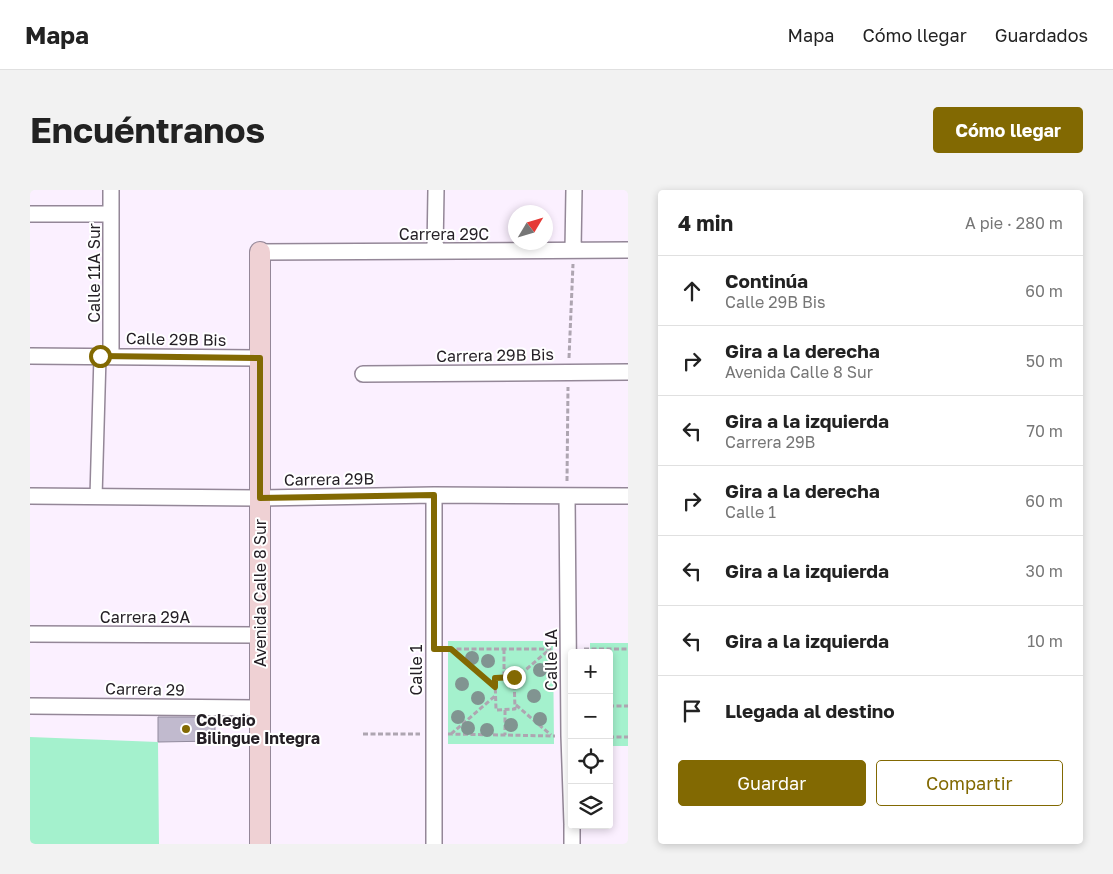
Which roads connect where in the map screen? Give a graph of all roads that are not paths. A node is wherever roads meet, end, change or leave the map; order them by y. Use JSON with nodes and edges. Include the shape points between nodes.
{"nodes":[{"id":1,"x":111,"y":190,"type":"edge"},
{"id":2,"x":436,"y":190,"type":"edge"},
{"id":3,"x":574,"y":190,"type":"edge"},
{"id":4,"x":30,"y":214,"type":"edge"},
{"id":5,"x":111,"y":214,"type":"junction"},
{"id":6,"x":573,"y":250,"type":"junction"},
{"id":7,"x":628,"y":250,"type":"edge"},
{"id":8,"x":435,"y":251,"type":"junction"},
{"id":9,"x":260,"y":252,"type":"joint"},
{"id":10,"x":30,"y":356,"type":"edge"},
{"id":11,"x":105,"y":356,"type":"junction"},
{"id":12,"x":260,"y":358,"type":"junction"},
{"id":13,"x":628,"y":372,"type":"edge"},
{"id":14,"x":362,"y":374,"type":"dead end"},
{"id":15,"x":434,"y":495,"type":"junction"},
{"id":16,"x":30,"y":496,"type":"edge"},
{"id":17,"x":567,"y":496,"type":"junction"},
{"id":18,"x":628,"y":496,"type":"edge"},
{"id":19,"x":96,"y":497,"type":"junction"},
{"id":20,"x":260,"y":498,"type":"junction"},
{"id":21,"x":30,"y":634,"type":"edge"},
{"id":22,"x":260,"y":635,"type":"junction"},
{"id":23,"x":30,"y":706,"type":"edge"},
{"id":24,"x":260,"y":708,"type":"junction"},
{"id":25,"x":571,"y":784,"type":"edge"},
{"id":26,"x":572,"y":829,"type":"edge"},
{"id":27,"x":260,"y":844,"type":"edge"},
{"id":28,"x":434,"y":844,"type":"edge"},
{"id":29,"x":572,"y":844,"type":"edge"}],
"edges":[{"from":1,"to":5,"type":"street","name":"Calle 11A Sur"},
{"from":2,"to":8,"type":"street"},
{"from":3,"to":6,"type":"street"},
{"from":4,"to":5,"type":"street"},
{"from":5,"to":11,"type":"street","name":"Calle 11A Sur"},
{"from":6,"to":7,"type":"street","name":"Carrera 29C"},
{"from":6,"to":8,"type":"street","name":"Carrera 29C"},
{"from":8,"to":9,"type":"street","name":"Carrera 29C"},
{"from":9,"to":12,"type":"main road","name":"Avenida Calle 8 Sur"},
{"from":10,"to":11,"type":"street","name":"Calle 29B Bis"},
{"from":11,"to":12,"type":"street","name":"Calle 29B Bis"},
{"from":11,"to":19,"type":"street","name":"Calle 11A Sur"},
{"from":12,"to":20,"type":"main road","name":"Avenida Calle 8 Sur"},
{"from":13,"to":14,"type":"street","name":"Carrera 29B Bis"},
{"from":15,"to":17,"type":"street","name":"Carrera 29B"},
{"from":15,"to":20,"type":"street","name":"Carrera 29B"},
{"from":15,"to":28,"type":"street","name":"Calle 1"},
{"from":16,"to":19,"type":"street","name":"Carrera 29B"},
{"from":17,"to":18,"type":"street","name":"Carrera 29B"},
{"from":17,"to":25,"type":"street","name":"Calle 1A"},
{"from":19,"to":20,"type":"street","name":"Carrera 29B"},
{"from":20,"to":22,"type":"main road","name":"Avenida Calle 8 Sur"},
{"from":21,"to":22,"type":"street","name":"Carrera 29A"},
{"from":22,"to":24,"type":"main road","name":"Avenida Calle 8 Sur"},
{"from":23,"to":24,"type":"street","name":"Carrera 29"},
{"from":24,"to":27,"type":"main road","name":"Avenida Calle 8 Sur"},
{"from":26,"to":29,"type":"street","name":"Calle 1A"}]}
